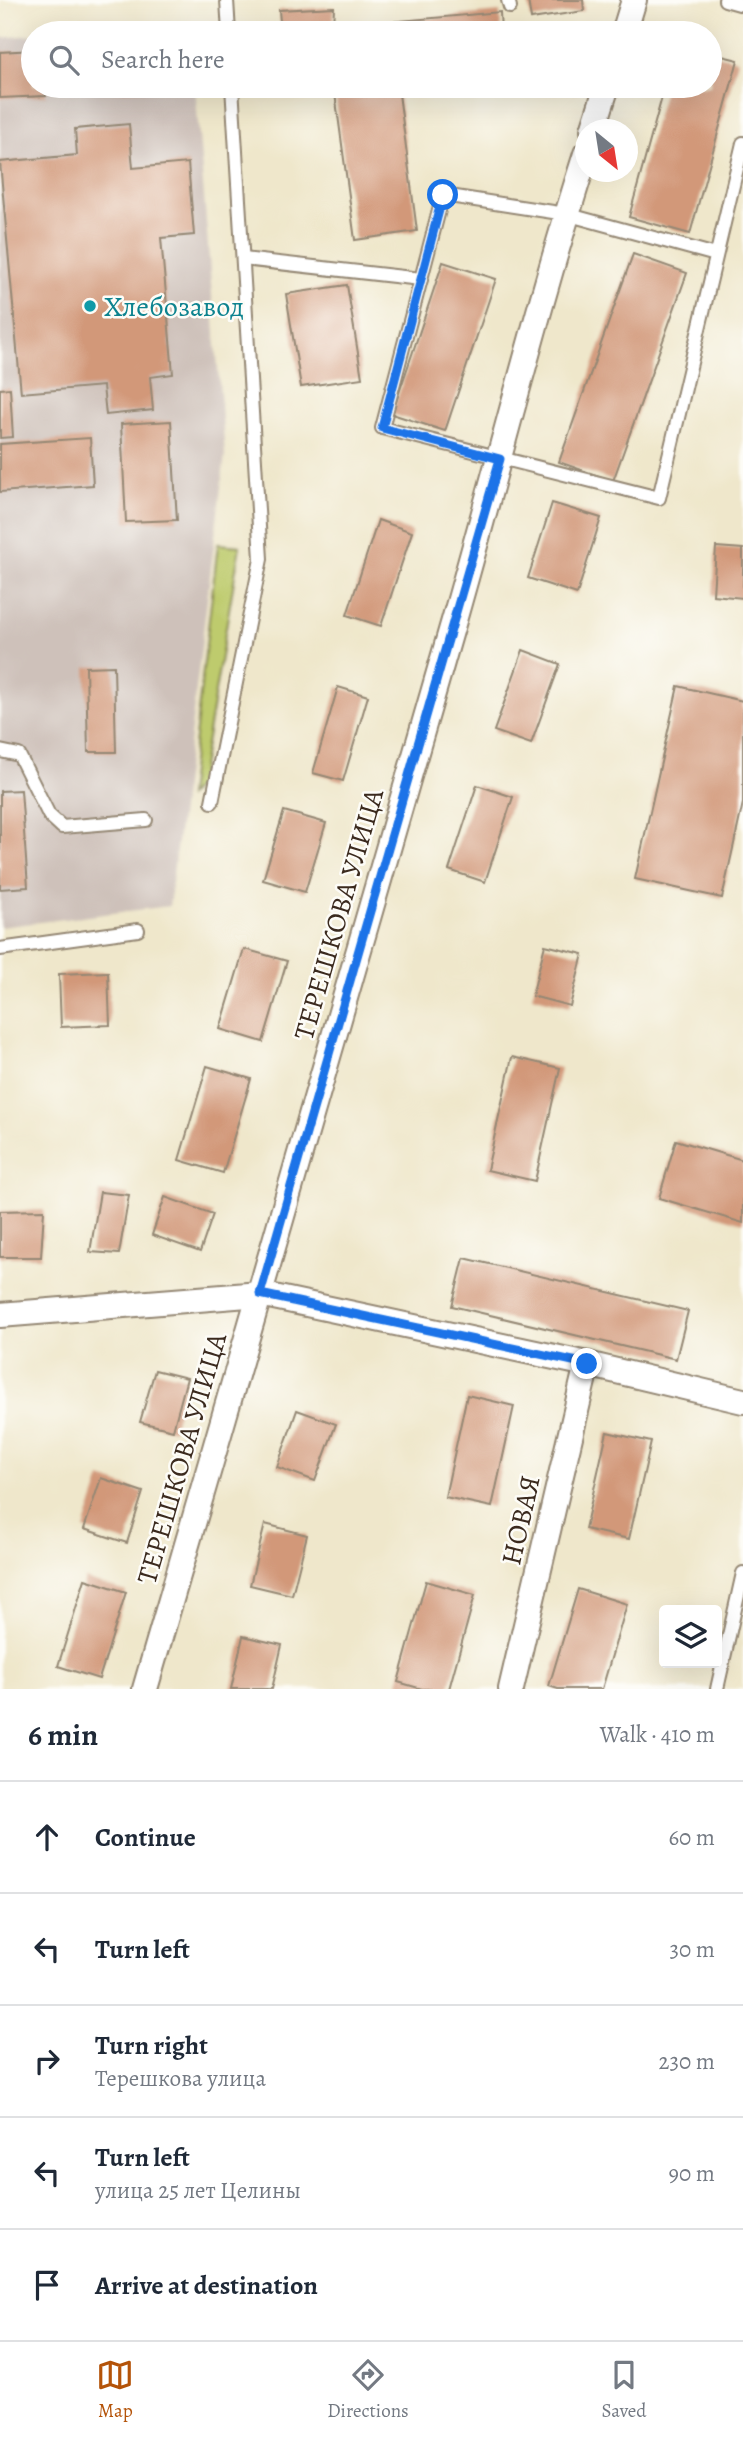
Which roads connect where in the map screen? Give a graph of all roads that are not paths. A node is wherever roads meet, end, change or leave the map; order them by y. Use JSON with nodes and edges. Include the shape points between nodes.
{"nodes":[{"id":1,"x":227,"y":0,"type":"edge"},
{"id":2,"x":634,"y":0,"type":"edge"},
{"id":3,"x":725,"y":0,"type":"edge"},
{"id":4,"x":743,"y":5,"type":"edge"},
{"id":5,"x":228,"y":21,"type":"edge"},
{"id":6,"x":628,"y":21,"type":"edge"},
{"id":7,"x":233,"y":98,"type":"edge"},
{"id":8,"x":603,"y":98,"type":"edge"},
{"id":9,"x":596,"y":119,"type":"edge"},
{"id":10,"x":743,"y":143,"type":"edge"},
{"id":11,"x":577,"y":182,"type":"edge"},
{"id":12,"x":566,"y":214,"type":"junction"},
{"id":13,"x":716,"y":255,"type":"junction"},
{"id":14,"x":243,"y":259,"type":"junction"},
{"id":15,"x":421,"y":279,"type":"junction"},
{"id":16,"x":500,"y":459,"type":"junction"},
{"id":17,"x":0,"y":751,"type":"edge"},
{"id":18,"x":212,"y":802,"type":"dead end"},
{"id":19,"x":146,"y":820,"type":"dead end"},
{"id":20,"x":138,"y":930,"type":"dead end"},
{"id":21,"x":0,"y":949,"type":"edge"},
{"id":22,"x":260,"y":1294,"type":"junction"},
{"id":23,"x":0,"y":1315,"type":"edge"},
{"id":24,"x":587,"y":1364,"type":"junction"},
{"id":25,"x":743,"y":1401,"type":"edge"},
{"id":26,"x":743,"y":1573,"type":"edge"},
{"id":27,"x":145,"y":1689,"type":"edge"},
{"id":28,"x":511,"y":1689,"type":"edge"},
{"id":29,"x":718,"y":1689,"type":"edge"}],
"edges":[{"from":1,"to":5,"type":"lane"},
{"from":2,"to":6,"type":"street"},
{"from":3,"to":4,"type":"lane"},
{"from":7,"to":14,"type":"lane"},
{"from":8,"to":9,"type":"street"},
{"from":10,"to":13,"type":"lane"},
{"from":11,"to":12,"type":"street","name":"ТЕРЕШКОВА УЛИЦА"},
{"from":12,"to":13,"type":"lane"},
{"from":12,"to":15,"type":"lane","via":[[443,195]]},
{"from":12,"to":16,"type":"street","name":"ТЕРЕШКОВА УЛИЦА"},
{"from":13,"to":16,"type":"lane","via":[[659,498]]},
{"from":14,"to":15,"type":"lane"},
{"from":14,"to":18,"type":"lane","via":[[261,559]]},
{"from":15,"to":16,"type":"lane","via":[[382,428]]},
{"from":16,"to":22,"type":"street","name":"ТЕРЕШКОВА УЛИЦА"},
{"from":17,"to":19,"type":"lane","via":[[19,755],[49,815],[62,827]]},
{"from":20,"to":21,"type":"lane"},
{"from":22,"to":23,"type":"street"},
{"from":22,"to":24,"type":"street"},
{"from":22,"to":27,"type":"street","name":"ТЕРЕШКОВА УЛИЦА"},
{"from":24,"to":25,"type":"street"},
{"from":24,"to":28,"type":"street","name":"НОВАЯ"},
{"from":26,"to":29,"type":"lane"}]}
